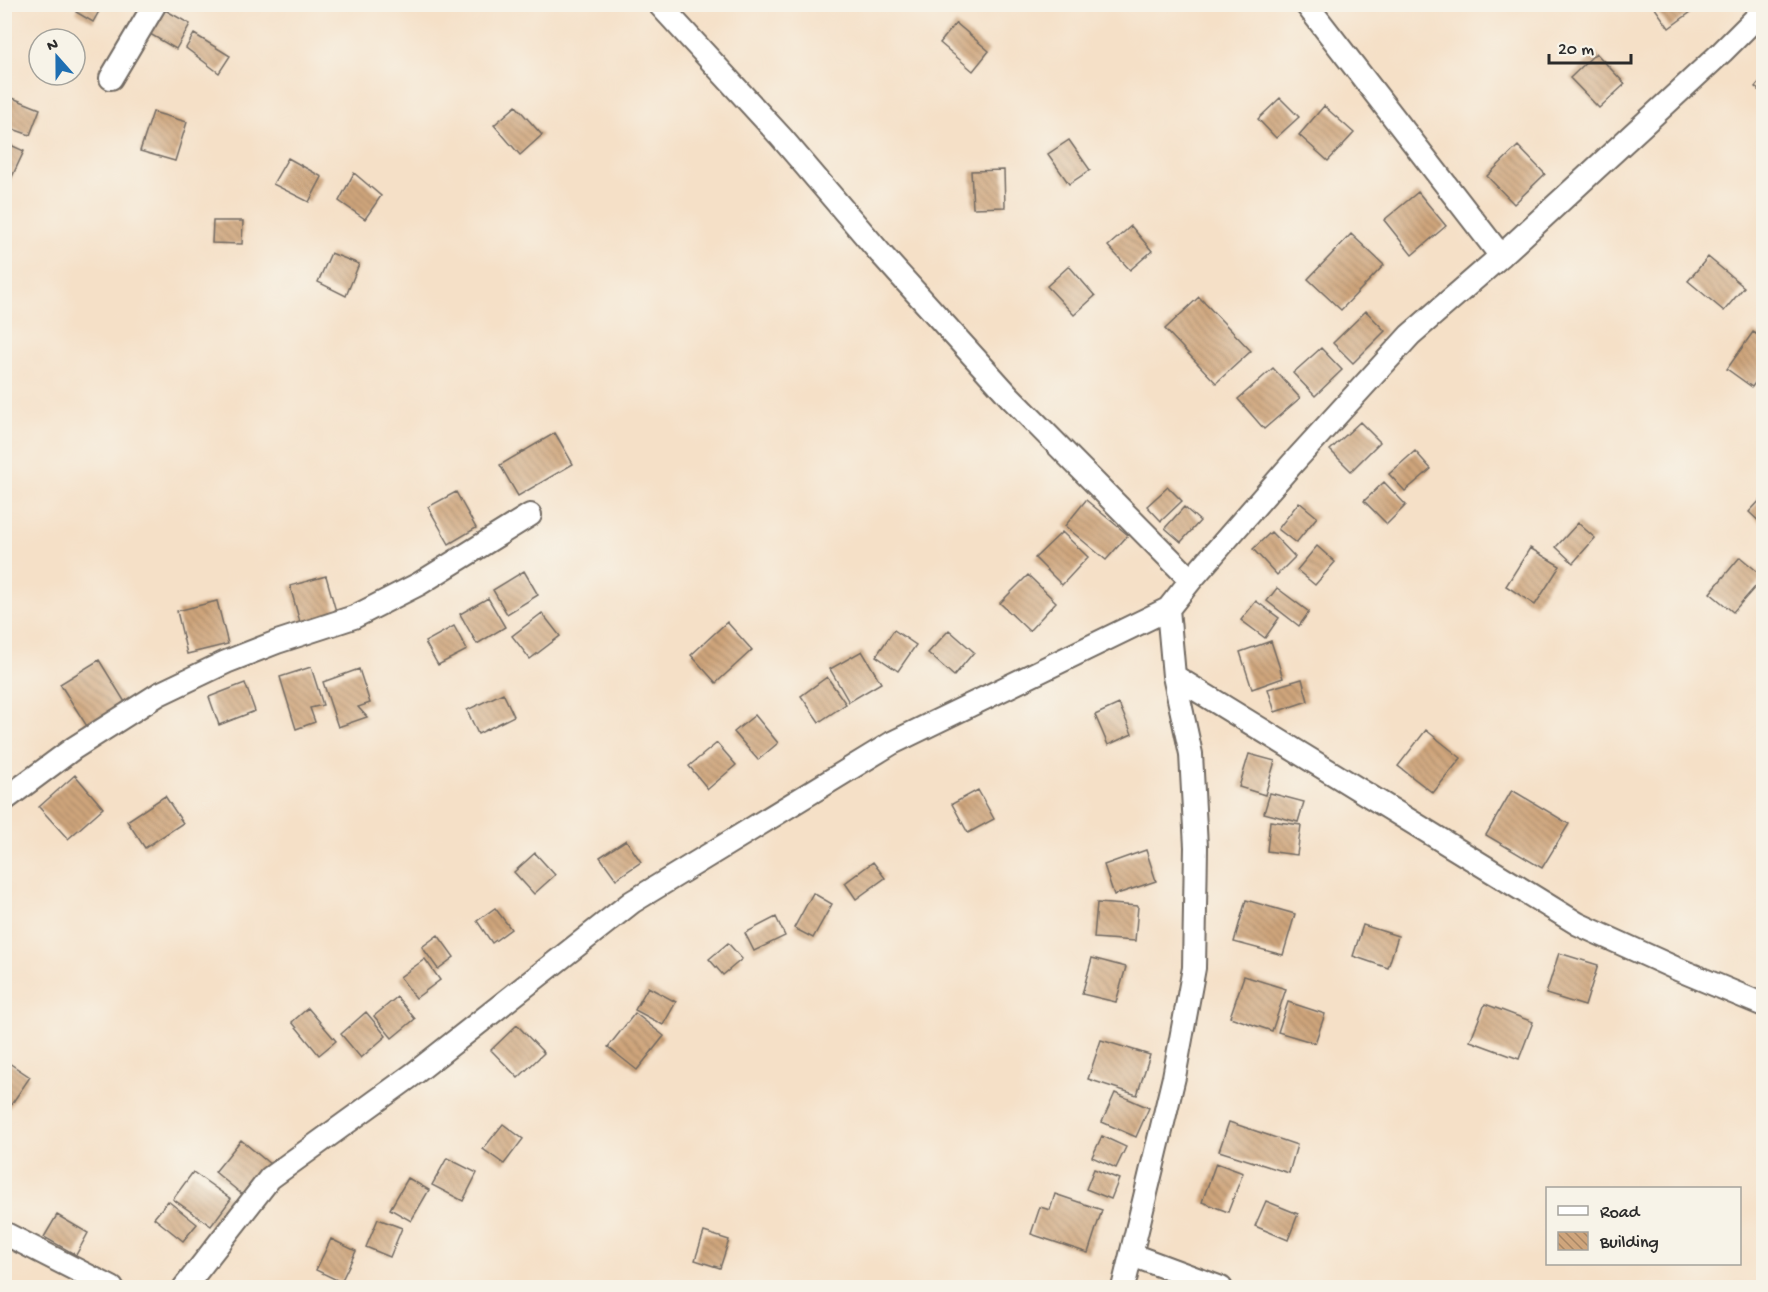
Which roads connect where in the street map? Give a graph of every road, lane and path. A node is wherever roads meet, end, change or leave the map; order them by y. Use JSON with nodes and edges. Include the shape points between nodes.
{"nodes":[{"id":1,"x":155,"y":4,"type":"edge"},
{"id":2,"x":659,"y":4,"type":"edge"},
{"id":3,"x":1306,"y":4,"type":"edge"},
{"id":4,"x":1764,"y":10,"type":"edge"},
{"id":5,"x":111,"y":78,"type":"dead end"},
{"id":6,"x":1501,"y":256,"type":"junction"},
{"id":7,"x":530,"y":515,"type":"dead end"},
{"id":8,"x":1191,"y":580,"type":"junction"},
{"id":9,"x":1168,"y":609,"type":"junction"},
{"id":10,"x":1174,"y":676,"type":"junction"},
{"id":11,"x":4,"y":800,"type":"edge"},
{"id":12,"x":1764,"y":1005,"type":"edge"},
{"id":13,"x":4,"y":1233,"type":"edge"},
{"id":14,"x":1132,"y":1255,"type":"junction"},
{"id":15,"x":112,"y":1287,"type":"edge"},
{"id":16,"x":184,"y":1287,"type":"edge"},
{"id":17,"x":1123,"y":1287,"type":"edge"},
{"id":18,"x":1221,"y":1287,"type":"edge"}],
"edges":[{"from":1,"to":5,"type":"street"},
{"from":2,"to":8,"type":"street","via":[[1010,397]]},
{"from":3,"to":6,"type":"street"},
{"from":4,"to":6,"type":"street"},
{"from":6,"to":8,"type":"street","via":[[1410,335]]},
{"from":7,"to":11,"type":"street","via":[[419,584],[354,617],[226,662],[159,694],[74,748]]},
{"from":8,"to":9,"type":"street"},
{"from":9,"to":10,"type":"street"},
{"from":9,"to":16,"type":"street","via":[[892,743],[632,902],[415,1073],[270,1178]]},
{"from":10,"to":12,"type":"street","via":[[1578,924]]},
{"from":10,"to":14,"type":"street","via":[[1191,754],[1197,847],[1194,968],[1174,1077]]},
{"from":13,"to":15,"type":"street"},
{"from":14,"to":17,"type":"street"},
{"from":14,"to":18,"type":"street"}]}
